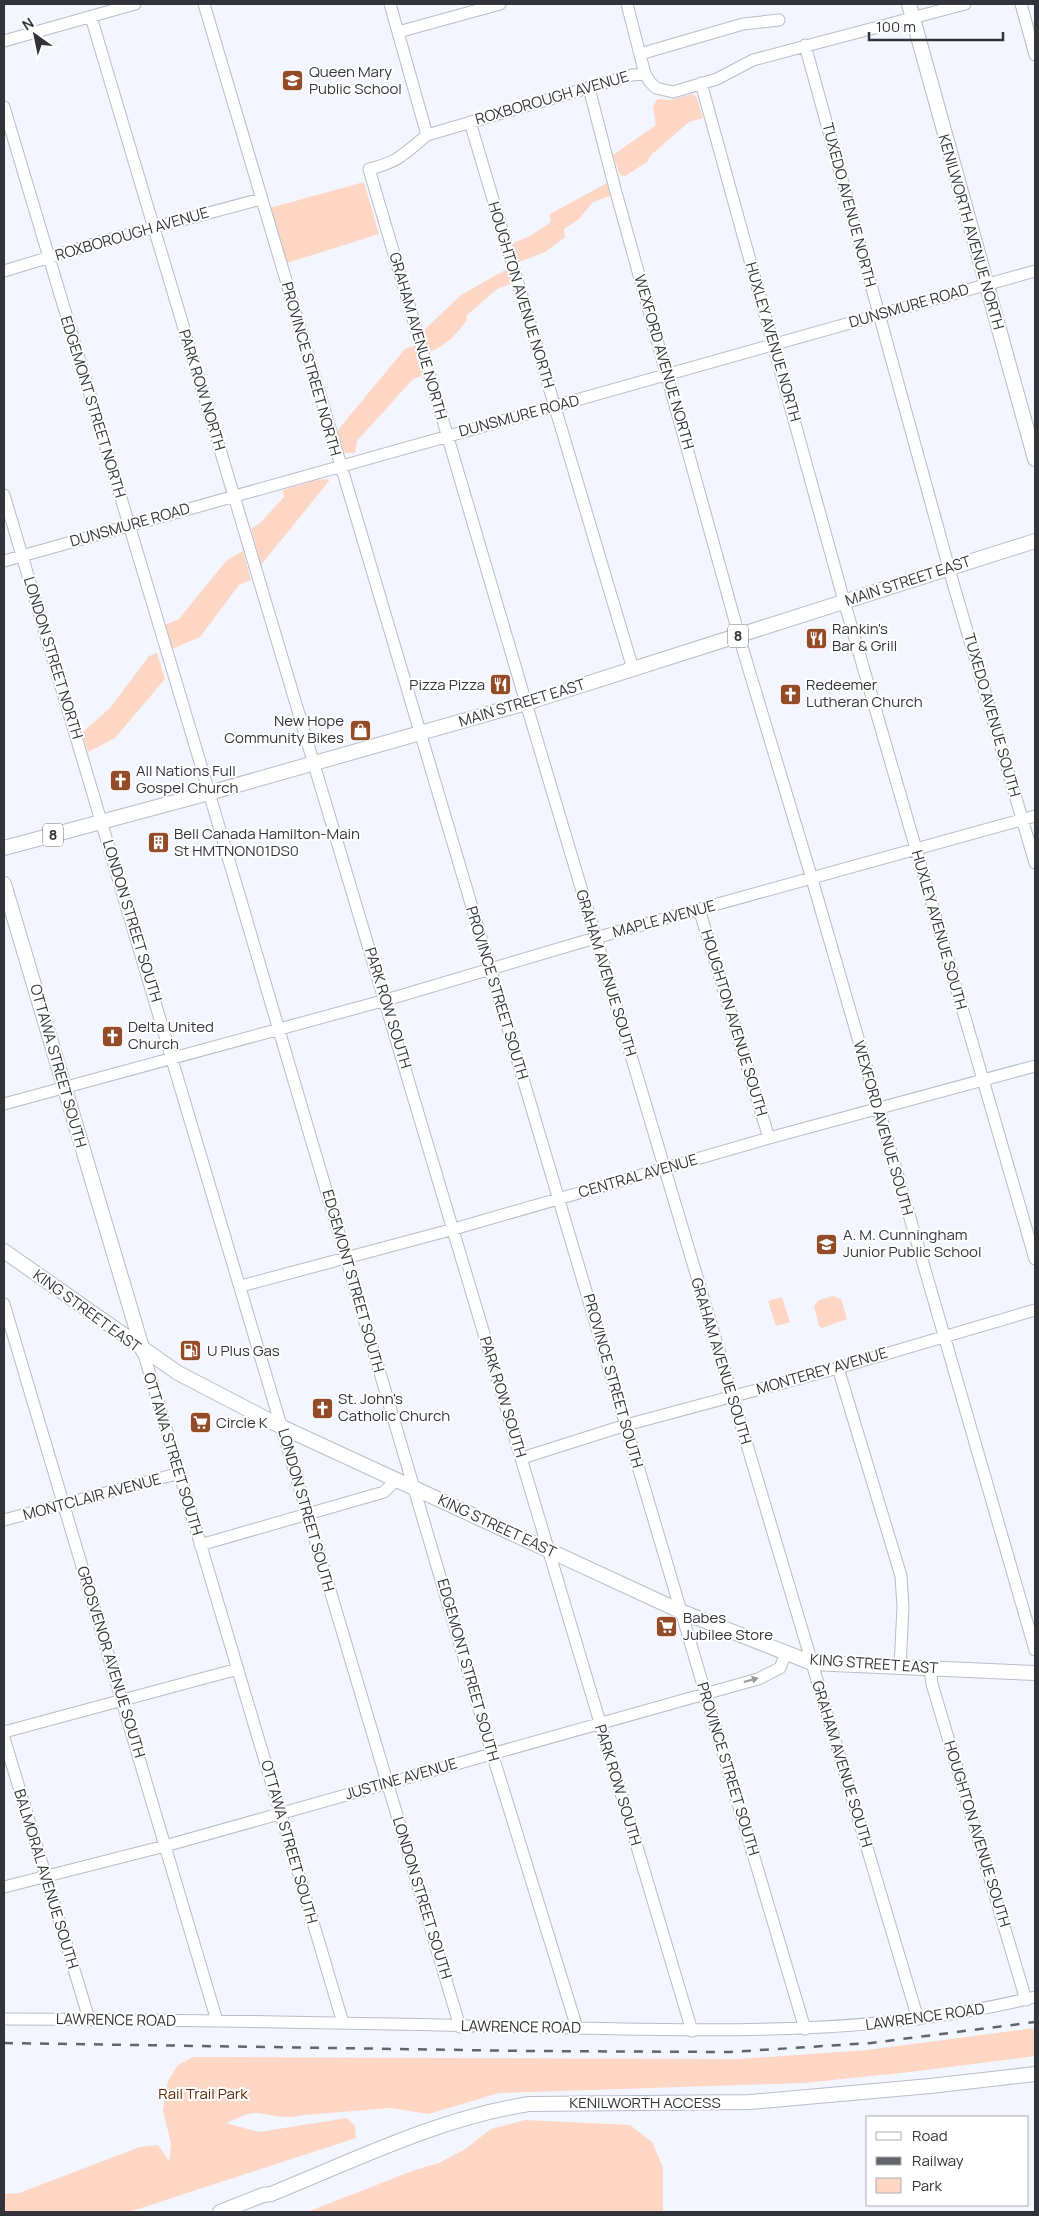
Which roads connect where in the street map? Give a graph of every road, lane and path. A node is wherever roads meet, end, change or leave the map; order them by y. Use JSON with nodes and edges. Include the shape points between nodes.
{"nodes":[{"id":1,"x":135,"y":4,"type":"edge"},
{"id":2,"x":204,"y":4,"type":"edge"},
{"id":3,"x":390,"y":4,"type":"edge"},
{"id":4,"x":500,"y":4,"type":"edge"},
{"id":5,"x":627,"y":4,"type":"edge"},
{"id":6,"x":965,"y":4,"type":"edge"},
{"id":7,"x":1021,"y":4,"type":"edge"},
{"id":8,"x":105,"y":8,"type":"edge"},
{"id":9,"x":910,"y":11,"type":"edge"},
{"id":10,"x":91,"y":17,"type":"junction"},
{"id":11,"x":779,"y":20,"type":"dead end"},
{"id":12,"x":398,"y":32,"type":"junction"},
{"id":13,"x":4,"y":41,"type":"edge"},
{"id":14,"x":805,"y":45,"type":"junction"},
{"id":15,"x":640,"y":54,"type":"junction"},
{"id":16,"x":1035,"y":55,"type":"edge"},
{"id":17,"x":646,"y":74,"type":"junction"},
{"id":18,"x":701,"y":83,"type":"junction"},
{"id":19,"x":589,"y":88,"type":"junction"},
{"id":20,"x":4,"y":107,"type":"edge"},
{"id":21,"x":470,"y":122,"type":"junction"},
{"id":22,"x":428,"y":134,"type":"junction"},
{"id":23,"x":369,"y":169,"type":"joint"},
{"id":24,"x":261,"y":199,"type":"junction"},
{"id":25,"x":154,"y":228,"type":"junction"},
{"id":26,"x":48,"y":257,"type":"junction"},
{"id":27,"x":4,"y":271,"type":"edge"},
{"id":28,"x":1035,"y":271,"type":"edge"},
{"id":29,"x":986,"y":285,"type":"junction"},
{"id":30,"x":879,"y":314,"type":"junction"},
{"id":31,"x":773,"y":344,"type":"junction"},
{"id":32,"x":667,"y":375,"type":"junction"},
{"id":33,"x":554,"y":406,"type":"junction"},
{"id":34,"x":447,"y":436,"type":"junction"},
{"id":35,"x":1035,"y":459,"type":"edge"},
{"id":36,"x":340,"y":466,"type":"junction"},
{"id":37,"x":4,"y":495,"type":"edge"},
{"id":38,"x":234,"y":495,"type":"junction"},
{"id":39,"x":128,"y":525,"type":"junction"},
{"id":40,"x":1035,"y":540,"type":"edge"},
{"id":41,"x":22,"y":556,"type":"junction"},
{"id":42,"x":4,"y":561,"type":"edge"},
{"id":43,"x":949,"y":567,"type":"junction"},
{"id":44,"x":844,"y":601,"type":"junction"},
{"id":45,"x":740,"y":635,"type":"junction"},
{"id":46,"x":633,"y":669,"type":"junction"},
{"id":47,"x":526,"y":703,"type":"junction"},
{"id":48,"x":420,"y":733,"type":"junction"},
{"id":49,"x":315,"y":762,"type":"junction"},
{"id":50,"x":208,"y":793,"type":"junction"},
{"id":51,"x":1035,"y":816,"type":"edge"},
{"id":52,"x":1023,"y":820,"type":"junction"},
{"id":53,"x":102,"y":821,"type":"junction"},
{"id":54,"x":4,"y":848,"type":"edge"},
{"id":55,"x":916,"y":850,"type":"junction"},
{"id":56,"x":1035,"y":863,"type":"edge"},
{"id":57,"x":812,"y":879,"type":"junction"},
{"id":58,"x":4,"y":884,"type":"edge"},
{"id":59,"x":699,"y":909,"type":"junction"},
{"id":60,"x":595,"y":938,"type":"junction"},
{"id":61,"x":490,"y":969,"type":"junction"},
{"id":62,"x":386,"y":1000,"type":"junction"},
{"id":63,"x":279,"y":1028,"type":"junction"},
{"id":64,"x":173,"y":1059,"type":"junction"},
{"id":65,"x":1035,"y":1066,"type":"edge"},
{"id":66,"x":983,"y":1081,"type":"junction"},
{"id":67,"x":64,"y":1089,"type":"junction"},
{"id":68,"x":4,"y":1104,"type":"edge"},
{"id":69,"x":878,"y":1109,"type":"junction"},
{"id":70,"x":769,"y":1138,"type":"junction"},
{"id":71,"x":664,"y":1169,"type":"junction"},
{"id":72,"x":559,"y":1198,"type":"junction"},
{"id":73,"x":454,"y":1229,"type":"junction"},
{"id":74,"x":4,"y":1252,"type":"edge"},
{"id":75,"x":346,"y":1257,"type":"junction"},
{"id":76,"x":1035,"y":1259,"type":"edge"},
{"id":77,"x":241,"y":1286,"type":"junction"},
{"id":78,"x":4,"y":1304,"type":"edge"},
{"id":79,"x":1035,"y":1310,"type":"edge"},
{"id":80,"x":943,"y":1336,"type":"junction"},
{"id":81,"x":143,"y":1351,"type":"junction"},
{"id":82,"x":838,"y":1368,"type":"junction"},
{"id":83,"x":732,"y":1396,"type":"junction"},
{"id":84,"x":626,"y":1425,"type":"junction"},
{"id":85,"x":282,"y":1427,"type":"junction"},
{"id":86,"x":522,"y":1458,"type":"junction"},
{"id":87,"x":180,"y":1473,"type":"junction"},
{"id":88,"x":396,"y":1480,"type":"junction"},
{"id":89,"x":414,"y":1488,"type":"junction"},
{"id":90,"x":63,"y":1504,"type":"junction"},
{"id":91,"x":307,"y":1514,"type":"junction"},
{"id":92,"x":4,"y":1520,"type":"edge"},
{"id":93,"x":200,"y":1545,"type":"junction"},
{"id":94,"x":547,"y":1549,"type":"junction"},
{"id":95,"x":680,"y":1611,"type":"junction"},
{"id":96,"x":1035,"y":1650,"type":"edge"},
{"id":97,"x":786,"y":1653,"type":"junction"},
{"id":98,"x":812,"y":1663,"type":"junction"},
{"id":99,"x":900,"y":1667,"type":"junction"},
{"id":100,"x":930,"y":1668,"type":"junction"},
{"id":101,"x":238,"y":1669,"type":"junction"},
{"id":102,"x":1035,"y":1673,"type":"edge"},
{"id":103,"x":705,"y":1693,"type":"junction"},
{"id":104,"x":123,"y":1700,"type":"junction"},
{"id":105,"x":599,"y":1722,"type":"junction"},
{"id":106,"x":4,"y":1732,"type":"edge"},
{"id":107,"x":4,"y":1738,"type":"edge"},
{"id":108,"x":492,"y":1753,"type":"junction"},
{"id":109,"x":388,"y":1782,"type":"junction"},
{"id":110,"x":280,"y":1813,"type":"junction"},
{"id":111,"x":165,"y":1846,"type":"junction"},
{"id":112,"x":45,"y":1877,"type":"junction"},
{"id":113,"x":4,"y":1887,"type":"edge"},
{"id":114,"x":1030,"y":1999,"type":"edge"},
{"id":115,"x":4,"y":2018,"type":"edge"},
{"id":116,"x":88,"y":2019,"type":"junction"},
{"id":117,"x":918,"y":2019,"type":"junction"},
{"id":118,"x":217,"y":2021,"type":"junction"},
{"id":119,"x":343,"y":2024,"type":"junction"},
{"id":120,"x":460,"y":2027,"type":"junction"},
{"id":121,"x":577,"y":2028,"type":"junction"},
{"id":122,"x":805,"y":2029,"type":"junction"},
{"id":123,"x":692,"y":2031,"type":"junction"},
{"id":124,"x":1035,"y":2074,"type":"edge"},
{"id":125,"x":271,"y":2194,"type":"junction"},
{"id":126,"x":220,"y":2212,"type":"edge"},
{"id":127,"x":238,"y":2212,"type":"edge"}],
"edges":[{"from":1,"to":8,"type":"street"},
{"from":2,"to":24,"type":"street","name":"PROVINCE STREET NORTH"},
{"from":3,"to":12,"type":"street"},
{"from":4,"to":12,"type":"street"},
{"from":5,"to":15,"type":"street"},
{"from":6,"to":9,"type":"street","name":"ROXBOROUGH AVENUE"},
{"from":7,"to":16,"type":"street"},
{"from":8,"to":10,"type":"street"},
{"from":9,"to":14,"type":"street","name":"ROXBOROUGH AVENUE"},
{"from":9,"to":29,"type":"main road","name":"KENILWORTH AVENUE NORTH"},
{"from":10,"to":13,"type":"street"},
{"from":10,"to":25,"type":"street","name":"PARK ROW NORTH"},
{"from":11,"to":15,"type":"street","via":[[743,24]]},
{"from":12,"to":22,"type":"street"},
{"from":14,"to":18,"type":"street","name":"ROXBOROUGH AVENUE","via":[[753,60],[717,79]]},
{"from":14,"to":30,"type":"street","name":"TUXEDO AVENUE NORTH"},
{"from":15,"to":17,"type":"street"},
{"from":17,"to":18,"type":"street","name":"ROXBOROUGH AVENUE","via":[[653,86],[667,92]]},
{"from":17,"to":19,"type":"street","name":"ROXBOROUGH AVENUE"},
{"from":18,"to":31,"type":"street","name":"HUXLEY AVENUE NORTH"},
{"from":19,"to":21,"type":"street","name":"ROXBOROUGH AVENUE"},
{"from":19,"to":32,"type":"street","name":"WEXFORD AVENUE NORTH"},
{"from":20,"to":26,"type":"street","name":"EDGEMONT STREET NORTH"},
{"from":21,"to":22,"type":"street","name":"ROXBOROUGH AVENUE"},
{"from":21,"to":33,"type":"street","name":"HOUGHTON AVENUE NORTH"},
{"from":22,"to":23,"type":"street","name":"ROXBOROUGH AVENUE","via":[[404,156],[390,164]]},
{"from":23,"to":34,"type":"street","name":"GRAHAM AVENUE NORTH"},
{"from":24,"to":25,"type":"street","name":"ROXBOROUGH AVENUE"},
{"from":24,"to":36,"type":"street","name":"PROVINCE STREET NORTH"},
{"from":25,"to":26,"type":"street","name":"ROXBOROUGH AVENUE"},
{"from":25,"to":38,"type":"street","name":"PARK ROW NORTH"},
{"from":26,"to":27,"type":"street","name":"ROXBOROUGH AVENUE"},
{"from":26,"to":39,"type":"street","name":"EDGEMONT STREET NORTH"},
{"from":28,"to":29,"type":"street","name":"DUNSMURE ROAD"},
{"from":29,"to":30,"type":"street","name":"DUNSMURE ROAD"},
{"from":29,"to":35,"type":"main road","name":"KENILWORTH AVENUE NORTH"},
{"from":30,"to":31,"type":"street","name":"DUNSMURE ROAD"},
{"from":30,"to":43,"type":"street","name":"TUXEDO AVENUE NORTH"},
{"from":31,"to":32,"type":"street","name":"DUNSMURE ROAD"},
{"from":31,"to":44,"type":"street","name":"HUXLEY AVENUE NORTH"},
{"from":32,"to":33,"type":"street","name":"DUNSMURE ROAD"},
{"from":32,"to":45,"type":"street","name":"WEXFORD AVENUE NORTH"},
{"from":33,"to":34,"type":"street","name":"DUNSMURE ROAD"},
{"from":33,"to":46,"type":"street","name":"HOUGHTON AVENUE NORTH"},
{"from":34,"to":36,"type":"street","name":"DUNSMURE ROAD"},
{"from":34,"to":47,"type":"street","name":"GRAHAM AVENUE NORTH"},
{"from":36,"to":38,"type":"street","name":"DUNSMURE ROAD"},
{"from":36,"to":48,"type":"street","name":"PROVINCE STREET NORTH"},
{"from":37,"to":41,"type":"street","name":"LONDON STREET NORTH"},
{"from":38,"to":39,"type":"street","name":"DUNSMURE ROAD"},
{"from":38,"to":49,"type":"street","name":"PARK ROW NORTH"},
{"from":39,"to":41,"type":"street","name":"DUNSMURE ROAD"},
{"from":39,"to":50,"type":"street","name":"EDGEMONT STREET NORTH"},
{"from":40,"to":43,"type":"main road","name":"MAIN STREET EAST","number":"8"},
{"from":41,"to":42,"type":"street","name":"DUNSMURE ROAD"},
{"from":41,"to":53,"type":"street","name":"LONDON STREET NORTH"},
{"from":43,"to":44,"type":"main road","name":"MAIN STREET EAST","number":"8"},
{"from":43,"to":52,"type":"street","name":"TUXEDO AVENUE SOUTH"},
{"from":44,"to":45,"type":"main road","name":"MAIN STREET EAST","number":"8"},
{"from":44,"to":55,"type":"street","name":"HUXLEY AVENUE SOUTH"},
{"from":45,"to":46,"type":"main road","name":"MAIN STREET EAST","number":"8"},
{"from":45,"to":57,"type":"street","name":"WEXFORD AVENUE SOUTH"},
{"from":46,"to":47,"type":"main road","name":"MAIN STREET EAST","number":"8"},
{"from":47,"to":48,"type":"main road","name":"MAIN STREET EAST","number":"8"},
{"from":47,"to":60,"type":"street","name":"GRAHAM AVENUE SOUTH"},
{"from":48,"to":49,"type":"main road","name":"MAIN STREET EAST","number":"8"},
{"from":48,"to":61,"type":"street","name":"PROVINCE STREET SOUTH"},
{"from":49,"to":50,"type":"main road","name":"MAIN STREET EAST","number":"8"},
{"from":49,"to":62,"type":"street","name":"PARK ROW SOUTH"},
{"from":50,"to":53,"type":"main road","name":"MAIN STREET EAST","number":"8"},
{"from":50,"to":63,"type":"street","name":"EDGEMONT STREET SOUTH"},
{"from":51,"to":52,"type":"street","name":"MAPLE AVENUE"},
{"from":52,"to":55,"type":"street","name":"MAPLE AVENUE"},
{"from":52,"to":56,"type":"street","name":"TUXEDO AVENUE SOUTH"},
{"from":53,"to":54,"type":"main road","name":"MAIN STREET EAST","number":"8"},
{"from":53,"to":64,"type":"street","name":"LONDON STREET SOUTH"},
{"from":55,"to":57,"type":"street","name":"MAPLE AVENUE"},
{"from":55,"to":66,"type":"street","name":"HUXLEY AVENUE SOUTH"},
{"from":57,"to":59,"type":"street","name":"MAPLE AVENUE"},
{"from":57,"to":69,"type":"street","name":"WEXFORD AVENUE SOUTH"},
{"from":58,"to":67,"type":"main road","name":"OTTAWA STREET SOUTH"},
{"from":59,"to":60,"type":"street","name":"MAPLE AVENUE"},
{"from":59,"to":70,"type":"street","name":"HOUGHTON AVENUE SOUTH"},
{"from":60,"to":61,"type":"street","name":"MAPLE AVENUE"},
{"from":60,"to":71,"type":"street","name":"GRAHAM AVENUE SOUTH"},
{"from":61,"to":62,"type":"street","name":"MAPLE AVENUE"},
{"from":61,"to":72,"type":"street","name":"PROVINCE STREET SOUTH"},
{"from":62,"to":63,"type":"street","name":"MAPLE AVENUE"},
{"from":62,"to":73,"type":"street","name":"PARK ROW SOUTH"},
{"from":63,"to":64,"type":"street","name":"MAPLE AVENUE"},
{"from":63,"to":75,"type":"street","name":"EDGEMONT STREET SOUTH"},
{"from":64,"to":67,"type":"street","name":"MAPLE AVENUE"},
{"from":64,"to":77,"type":"street","name":"LONDON STREET SOUTH"},
{"from":65,"to":66,"type":"street","name":"CENTRAL AVENUE"},
{"from":66,"to":69,"type":"street","name":"CENTRAL AVENUE"},
{"from":66,"to":76,"type":"street","name":"HUXLEY AVENUE SOUTH"},
{"from":67,"to":68,"type":"street","name":"MAPLE AVENUE"},
{"from":67,"to":81,"type":"main road","name":"OTTAWA STREET SOUTH"},
{"from":69,"to":70,"type":"street","name":"CENTRAL AVENUE"},
{"from":69,"to":80,"type":"street","name":"WEXFORD AVENUE SOUTH"},
{"from":70,"to":71,"type":"street","name":"CENTRAL AVENUE"},
{"from":71,"to":72,"type":"street","name":"CENTRAL AVENUE"},
{"from":71,"to":83,"type":"street","name":"GRAHAM AVENUE SOUTH"},
{"from":72,"to":73,"type":"street","name":"CENTRAL AVENUE"},
{"from":72,"to":84,"type":"street","name":"PROVINCE STREET SOUTH"},
{"from":73,"to":75,"type":"street","name":"CENTRAL AVENUE"},
{"from":73,"to":86,"type":"street","name":"PARK ROW SOUTH"},
{"from":74,"to":81,"type":"main road","name":"KING STREET EAST"},
{"from":75,"to":77,"type":"street","name":"CENTRAL AVENUE"},
{"from":75,"to":89,"type":"street","name":"EDGEMONT STREET SOUTH"},
{"from":77,"to":85,"type":"street","name":"LONDON STREET SOUTH"},
{"from":78,"to":90,"type":"street","name":"GROSVENOR AVENUE SOUTH"},
{"from":79,"to":80,"type":"street","name":"MONTEREY AVENUE"},
{"from":80,"to":82,"type":"street","name":"MONTEREY AVENUE"},
{"from":80,"to":96,"type":"street","name":"WEXFORD AVENUE SOUTH"},
{"from":81,"to":85,"type":"main road","name":"KING STREET EAST","via":[[178,1374]]},
{"from":81,"to":87,"type":"street","name":"OTTAWA STREET SOUTH"},
{"from":82,"to":83,"type":"street","name":"MONTEREY AVENUE"},
{"from":82,"to":99,"type":"street","via":[[901,1576]]},
{"from":83,"to":84,"type":"street","name":"MONTEREY AVENUE"},
{"from":83,"to":98,"type":"street","name":"GRAHAM AVENUE SOUTH"},
{"from":84,"to":86,"type":"street","name":"MONTEREY AVENUE"},
{"from":84,"to":95,"type":"street","name":"PROVINCE STREET SOUTH"},
{"from":85,"to":88,"type":"main road","name":"KING STREET EAST"},
{"from":85,"to":91,"type":"street","name":"LONDON STREET SOUTH"},
{"from":86,"to":94,"type":"street","name":"PARK ROW SOUTH"},
{"from":87,"to":90,"type":"street","name":"MONTCLAIR AVENUE"},
{"from":87,"to":93,"type":"street","name":"OTTAWA STREET SOUTH"},
{"from":88,"to":89,"type":"main road","name":"KING STREET EAST"},
{"from":88,"to":91,"type":"street","via":[[384,1492]]},
{"from":89,"to":94,"type":"main road","name":"KING STREET EAST"},
{"from":89,"to":108,"type":"street","name":"EDGEMONT STREET SOUTH"},
{"from":90,"to":92,"type":"street","name":"MONTCLAIR AVENUE"},
{"from":90,"to":104,"type":"street","name":"GROSVENOR AVENUE SOUTH"},
{"from":91,"to":93,"type":"street"},
{"from":91,"to":109,"type":"street","name":"LONDON STREET SOUTH"},
{"from":93,"to":101,"type":"street","name":"OTTAWA STREET SOUTH"},
{"from":94,"to":95,"type":"main road","name":"KING STREET EAST"},
{"from":94,"to":105,"type":"street","name":"PARK ROW SOUTH"},
{"from":95,"to":97,"type":"main road","name":"KING STREET EAST"},
{"from":95,"to":103,"type":"street","name":"PROVINCE STREET SOUTH"},
{"from":97,"to":98,"type":"main road","name":"KING STREET EAST"},
{"from":103,"to":97,"type":"street","name":"JUSTINE AVENUE","one_way":true,"via":[[769,1675],[780,1668]]},
{"from":98,"to":99,"type":"main road","name":"KING STREET EAST"},
{"from":98,"to":117,"type":"street","name":"GRAHAM AVENUE SOUTH"},
{"from":99,"to":100,"type":"main road","name":"KING STREET EAST"},
{"from":100,"to":102,"type":"main road","name":"KING STREET EAST"},
{"from":100,"to":114,"type":"street","name":"HOUGHTON AVENUE SOUTH","via":[[932,1684]]},
{"from":101,"to":104,"type":"street"},
{"from":101,"to":110,"type":"street","name":"OTTAWA STREET SOUTH"},
{"from":103,"to":105,"type":"street","name":"JUSTINE AVENUE"},
{"from":103,"to":122,"type":"street","name":"PROVINCE STREET SOUTH"},
{"from":104,"to":106,"type":"street"},
{"from":104,"to":111,"type":"street","name":"GROSVENOR AVENUE SOUTH"},
{"from":105,"to":108,"type":"street","name":"JUSTINE AVENUE"},
{"from":105,"to":123,"type":"street","name":"PARK ROW SOUTH"},
{"from":107,"to":112,"type":"street","name":"BALMORAL AVENUE SOUTH"},
{"from":108,"to":109,"type":"street","name":"JUSTINE AVENUE"},
{"from":108,"to":121,"type":"street","name":"EDGEMONT STREET SOUTH"},
{"from":109,"to":110,"type":"street","name":"JUSTINE AVENUE"},
{"from":109,"to":120,"type":"street","name":"LONDON STREET SOUTH"},
{"from":110,"to":111,"type":"street","name":"JUSTINE AVENUE"},
{"from":110,"to":119,"type":"street","name":"OTTAWA STREET SOUTH"},
{"from":111,"to":112,"type":"street","name":"JUSTINE AVENUE"},
{"from":111,"to":118,"type":"street","name":"GROSVENOR AVENUE SOUTH"},
{"from":112,"to":113,"type":"street","name":"JUSTINE AVENUE"},
{"from":112,"to":116,"type":"street","name":"BALMORAL AVENUE SOUTH"},
{"from":114,"to":117,"type":"street","name":"LAWRENCE ROAD"},
{"from":115,"to":116,"type":"street","name":"LAWRENCE ROAD"},
{"from":116,"to":118,"type":"street","name":"LAWRENCE ROAD"},
{"from":117,"to":122,"type":"street","name":"LAWRENCE ROAD"},
{"from":118,"to":119,"type":"street","name":"LAWRENCE ROAD"},
{"from":119,"to":120,"type":"street","name":"LAWRENCE ROAD"},
{"from":120,"to":121,"type":"street","name":"LAWRENCE ROAD"},
{"from":121,"to":123,"type":"street","name":"LAWRENCE ROAD"},
{"from":122,"to":123,"type":"street","name":"LAWRENCE ROAD"},
{"from":124,"to":125,"type":"main road","name":"KENILWORTH ACCESS","via":[[750,2102],[529,2104],[452,2121]]},
{"from":125,"to":126,"type":"main road","name":"KENILWORTH ACCESS","via":[[263,2194]]},
{"from":125,"to":127,"type":"main road","name":"KENILWORTH ACCESS","via":[[266,2200]]}]}
